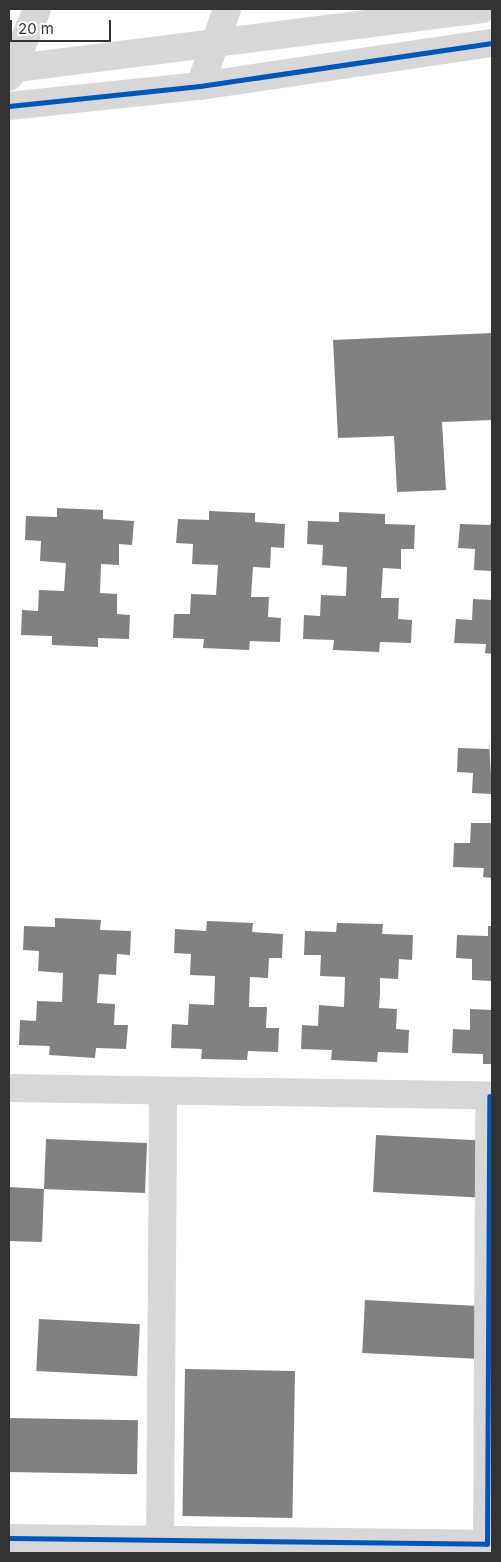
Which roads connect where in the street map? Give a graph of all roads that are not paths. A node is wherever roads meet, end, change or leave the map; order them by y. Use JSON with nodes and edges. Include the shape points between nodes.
{"nodes":[{"id":1,"x":37,"y":9,"type":"edge"},
{"id":2,"x":227,"y":9,"type":"edge"},
{"id":3,"x":482,"y":9,"type":"edge"},
{"id":4,"x":492,"y":43,"type":"edge"},
{"id":5,"x":211,"y":47,"type":"junction"},
{"id":6,"x":10,"y":72,"type":"edge"},
{"id":7,"x":200,"y":86,"type":"junction"},
{"id":8,"x":9,"y":106,"type":"edge"},
{"id":9,"x":9,"y":1088,"type":"edge"},
{"id":10,"x":163,"y":1093,"type":"junction"},
{"id":11,"x":491,"y":1096,"type":"edge"},
{"id":12,"x":9,"y":1538,"type":"edge"},
{"id":13,"x":161,"y":1546,"type":"edge"},
{"id":14,"x":487,"y":1549,"type":"edge"}],
"edges":[{"from":1,"to":6,"type":"street"},
{"from":2,"to":5,"type":"street"},
{"from":3,"to":5,"type":"street"},
{"from":4,"to":7,"type":"street"},
{"from":5,"to":6,"type":"street"},
{"from":5,"to":7,"type":"street"},
{"from":7,"to":8,"type":"street"},
{"from":9,"to":10,"type":"street"},
{"from":10,"to":11,"type":"street"},
{"from":10,"to":13,"type":"street"},
{"from":11,"to":14,"type":"street"},
{"from":12,"to":13,"type":"street"},
{"from":13,"to":14,"type":"street"}]}
